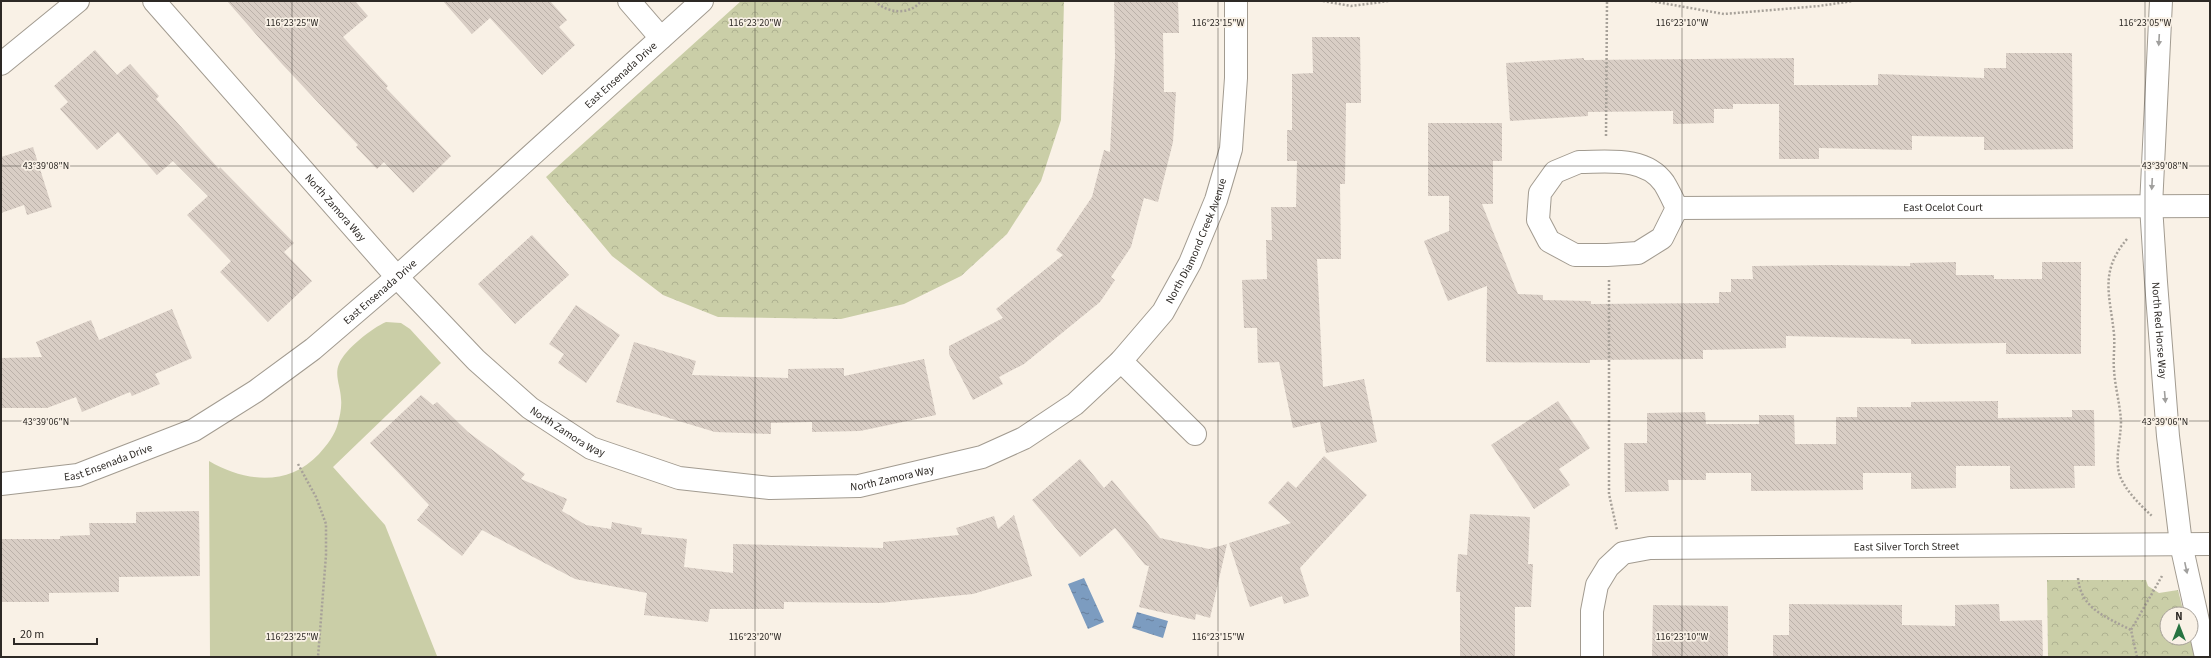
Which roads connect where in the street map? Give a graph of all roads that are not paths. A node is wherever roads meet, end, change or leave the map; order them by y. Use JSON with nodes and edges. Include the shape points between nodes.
{"nodes":[{"id":1,"x":78,"y":1,"type":"edge"},
{"id":2,"x":154,"y":1,"type":"edge"},
{"id":3,"x":629,"y":1,"type":"edge"},
{"id":4,"x":702,"y":1,"type":"edge"},
{"id":5,"x":1236,"y":1,"type":"edge"},
{"id":6,"x":2162,"y":1,"type":"edge"},
{"id":7,"x":662,"y":38,"type":"junction"},
{"id":8,"x":1,"y":64,"type":"edge"},
{"id":9,"x":2151,"y":206,"type":"junction"},
{"id":10,"x":2210,"y":206,"type":"edge"},
{"id":11,"x":1677,"y":208,"type":"junction"},
{"id":12,"x":397,"y":277,"type":"junction"},
{"id":13,"x":1121,"y":361,"type":"junction"},
{"id":14,"x":1195,"y":434,"type":"dead end"},
{"id":15,"x":1,"y":484,"type":"edge"},
{"id":16,"x":2181,"y":544,"type":"junction"},
{"id":17,"x":2210,"y":544,"type":"edge"},
{"id":18,"x":1592,"y":657,"type":"edge"},
{"id":19,"x":2206,"y":657,"type":"edge"}],
"edges":[{"from":1,"to":8,"type":"street"},
{"from":2,"to":12,"type":"street","name":"North Zamora Way"},
{"from":3,"to":7,"type":"street"},
{"from":4,"to":7,"type":"street","name":"East Ensenada Drive"},
{"from":5,"to":13,"type":"street","name":"North Diamond Creek Avenue","via":[[1236,78],[1231,149],[1216,200],[1190,263],[1163,312]]},
{"from":6,"to":9,"type":"street","name":"North Red Horse Way","one_way":true},
{"from":7,"to":12,"type":"street","name":"East Ensenada Drive"},
{"from":9,"to":10,"type":"street","name":"East Ocelot Court"},
{"from":9,"to":11,"type":"street","name":"East Ocelot Court"},
{"from":9,"to":16,"type":"street","name":"North Red Horse Way","one_way":true,"via":[[2168,428]]},
{"from":11,"to":11,"type":"street","via":[[1664,183],[1646,167],[1624,162],[1579,162],[1555,172],[1540,192],[1538,220],[1549,241],[1575,255],[1607,256],[1638,253],[1662,238]]},
{"from":12,"to":13,"type":"street","name":"North Zamora Way","via":[[476,360],[530,408],[591,448],[679,478],[770,488],[859,486],[982,457],[1024,438],[1075,404]]},
{"from":12,"to":15,"type":"street","name":"East Ensenada Drive","via":[[313,349],[256,392],[194,430],[78,475]]},
{"from":13,"to":14,"type":"street"},
{"from":16,"to":17,"type":"street","name":"East Silver Torch Street"},
{"from":16,"to":18,"type":"street","name":"East Silver Torch Street","via":[[1650,548],[1623,553],[1608,566],[1597,585],[1592,611]]},
{"from":16,"to":19,"type":"street","name":"North Red Horse Way","one_way":true}]}
